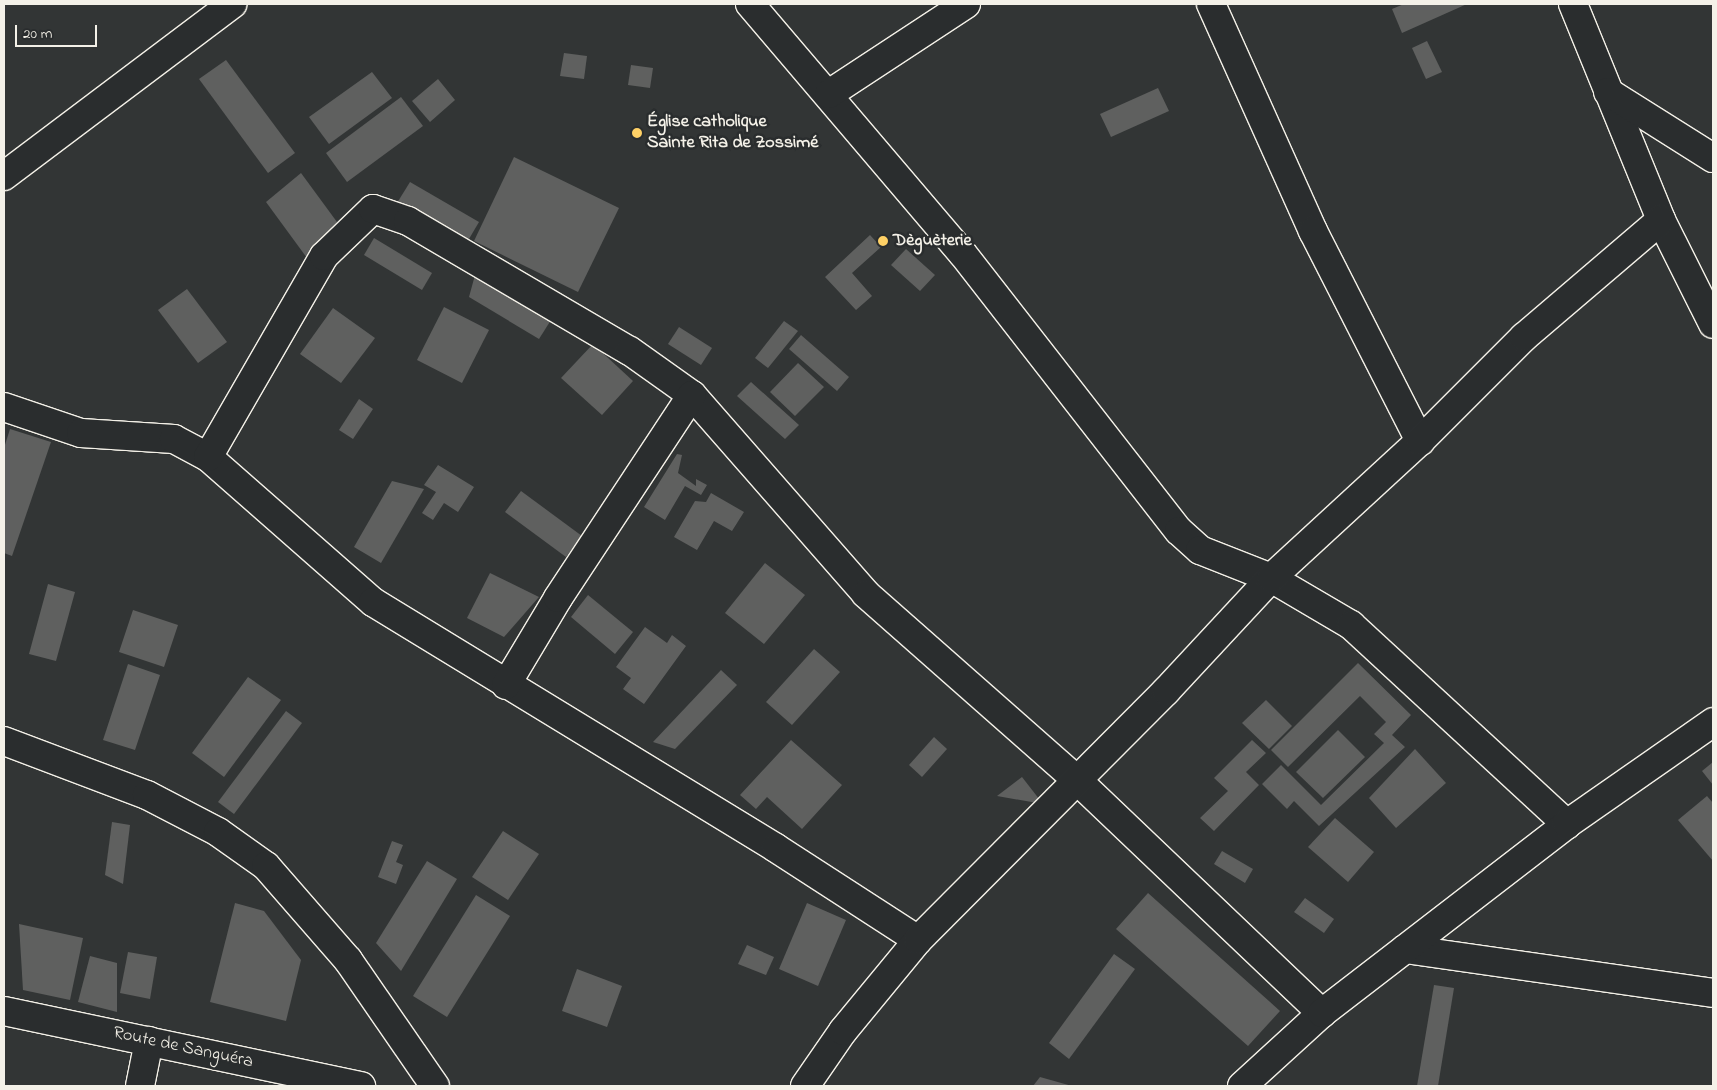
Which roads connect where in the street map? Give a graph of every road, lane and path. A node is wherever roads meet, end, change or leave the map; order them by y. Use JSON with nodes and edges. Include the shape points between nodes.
{"nodes":[{"id":1,"x":232,"y":4,"type":"edge"},
{"id":2,"x":750,"y":4,"type":"edge"},
{"id":3,"x":966,"y":4,"type":"edge"},
{"id":4,"x":1211,"y":4,"type":"edge"},
{"id":5,"x":1572,"y":4,"type":"edge"},
{"id":6,"x":1608,"y":92,"type":"junction"},
{"id":7,"x":829,"y":94,"type":"junction"},
{"id":8,"x":1713,"y":158,"type":"edge"},
{"id":9,"x":4,"y":176,"type":"edge"},
{"id":10,"x":1661,"y":220,"type":"junction"},
{"id":11,"x":1713,"y":324,"type":"edge"},
{"id":12,"x":692,"y":395,"type":"junction"},
{"id":13,"x":4,"y":407,"type":"edge"},
{"id":14,"x":1420,"y":441,"type":"junction"},
{"id":15,"x":208,"y":458,"type":"junction"},
{"id":16,"x":1271,"y":578,"type":"junction"},
{"id":17,"x":506,"y":685,"type":"junction"},
{"id":18,"x":1713,"y":722,"type":"edge"},
{"id":19,"x":4,"y":741,"type":"edge"},
{"id":20,"x":1078,"y":781,"type":"junction"},
{"id":21,"x":1567,"y":824,"type":"junction"},
{"id":22,"x":918,"y":940,"type":"junction"},
{"id":23,"x":1405,"y":949,"type":"junction"},
{"id":24,"x":1713,"y":993,"type":"edge"},
{"id":25,"x":4,"y":1011,"type":"edge"},
{"id":26,"x":1322,"y":1012,"type":"junction"},
{"id":27,"x":149,"y":1040,"type":"junction"},
{"id":28,"x":140,"y":1086,"type":"edge"},
{"id":29,"x":362,"y":1086,"type":"edge"},
{"id":30,"x":435,"y":1086,"type":"edge"},
{"id":31,"x":805,"y":1086,"type":"edge"},
{"id":32,"x":1242,"y":1086,"type":"edge"}],
"edges":[{"from":1,"to":9,"type":"street"},
{"from":2,"to":7,"type":"street"},
{"from":3,"to":7,"type":"street"},
{"from":4,"to":14,"type":"street","via":[[1305,214]]},
{"from":5,"to":6,"type":"street"},
{"from":6,"to":8,"type":"street"},
{"from":6,"to":10,"type":"street"},
{"from":7,"to":16,"type":"street","via":[[962,254],[1179,531],[1200,550]]},
{"from":10,"to":11,"type":"street"},
{"from":10,"to":14,"type":"street","via":[[1524,337]]},
{"from":12,"to":15,"type":"street","via":[[630,351],[408,221],[373,208],[324,256]]},
{"from":12,"to":17,"type":"street","via":[[558,598]]},
{"from":12,"to":20,"type":"street","via":[[866,594]]},
{"from":13,"to":15,"type":"street","via":[[81,432],[174,439]]},
{"from":14,"to":16,"type":"street"},
{"from":15,"to":17,"type":"street","via":[[360,592]]},
{"from":16,"to":20,"type":"street"},
{"from":16,"to":21,"type":"street","via":[[1351,624]]},
{"from":17,"to":22,"type":"street","via":[[776,848]]},
{"from":18,"to":21,"type":"street"},
{"from":19,"to":30,"type":"street","via":[[147,795],[218,832],[266,866],[348,960]]},
{"from":20,"to":22,"type":"street"},
{"from":20,"to":26,"type":"street"},
{"from":21,"to":23,"type":"street"},
{"from":22,"to":31,"type":"street","via":[[843,1032]]},
{"from":23,"to":24,"type":"street"},
{"from":23,"to":26,"type":"street"},
{"from":25,"to":27,"type":"street","name":"Route de Sanguéra"},
{"from":26,"to":32,"type":"street"},
{"from":27,"to":28,"type":"street"},
{"from":27,"to":29,"type":"street","name":"Route de Sanguéra"}]}
